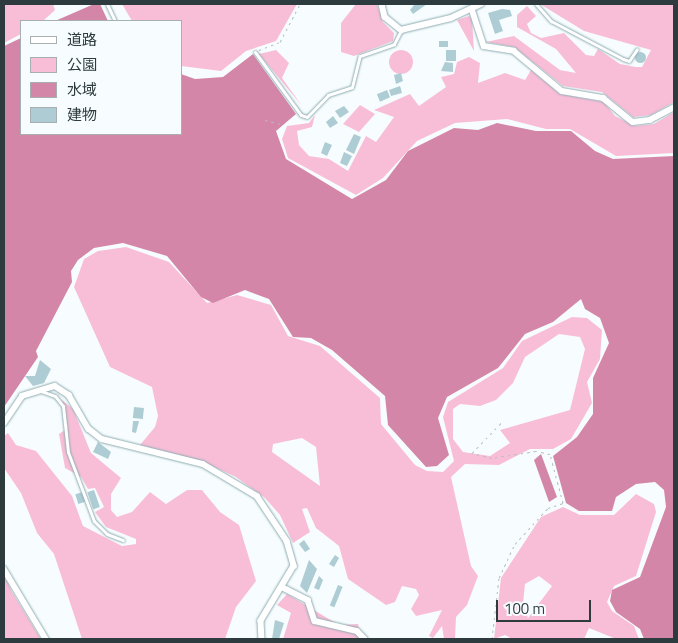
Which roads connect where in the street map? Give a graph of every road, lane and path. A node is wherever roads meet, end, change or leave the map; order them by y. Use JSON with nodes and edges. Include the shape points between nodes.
{"nodes":[{"id":1,"x":107,"y":4,"type":"edge"},
{"id":2,"x":300,"y":4,"type":"edge"},
{"id":3,"x":382,"y":4,"type":"edge"},
{"id":4,"x":481,"y":4,"type":"edge"},
{"id":5,"x":536,"y":4,"type":"edge"},
{"id":6,"x":472,"y":9,"type":"junction"},
{"id":7,"x":115,"y":20,"type":"edge"},
{"id":8,"x":401,"y":30,"type":"junction"},
{"id":9,"x":637,"y":49,"type":"dead end"},
{"id":10,"x":255,"y":52,"type":"joint"},
{"id":11,"x":674,"y":107,"type":"edge"},
{"id":12,"x":266,"y":120,"type":"dead end"},
{"id":13,"x":280,"y":124,"type":"dead end"},
{"id":14,"x":37,"y":390,"type":"junction"},
{"id":15,"x":502,"y":422,"type":"dead end"},
{"id":16,"x":4,"y":423,"type":"edge"},
{"id":17,"x":123,"y":540,"type":"dead end"},
{"id":18,"x":4,"y":569,"type":"edge"},
{"id":19,"x":284,"y":588,"type":"junction"},
{"id":20,"x":46,"y":639,"type":"edge"},
{"id":21,"x":262,"y":639,"type":"edge"},
{"id":22,"x":366,"y":639,"type":"edge"},
{"id":23,"x":492,"y":639,"type":"edge"}],
"edges":[{"from":1,"to":7,"type":"lane"},
{"from":2,"to":10,"type":"path","via":[[280,42]]},
{"from":3,"to":8,"type":"street","via":[[385,17]]},
{"from":4,"to":6,"type":"street"},
{"from":5,"to":9,"type":"lane","via":[[551,21],[623,59],[629,61]]},
{"from":6,"to":8,"type":"street"},
{"from":6,"to":11,"type":"street","via":[[484,46],[514,51],[558,89],[596,95],[633,122],[650,120]]},
{"from":8,"to":10,"type":"lane","via":[[394,44],[360,56],[352,87],[328,95],[307,117],[301,115]]},
{"from":12,"to":13,"type":"path"},
{"from":14,"to":16,"type":"street","via":[[18,400]]},
{"from":14,"to":17,"type":"lane","via":[[55,396],[63,406],[68,452],[94,521],[107,534]]},
{"from":14,"to":19,"type":"street","via":[[55,386],[66,391],[89,429],[102,439],[203,464],[256,496],[292,552],[294,566]]},
{"from":15,"to":23,"type":"path","via":[[472,453],[492,458],[545,451],[550,454],[562,503],[548,508],[515,544],[499,578]]},
{"from":18,"to":20,"type":"street"},
{"from":19,"to":21,"type":"street","via":[[262,621]]},
{"from":19,"to":22,"type":"street","via":[[308,600],[315,620],[357,631]]}]}
